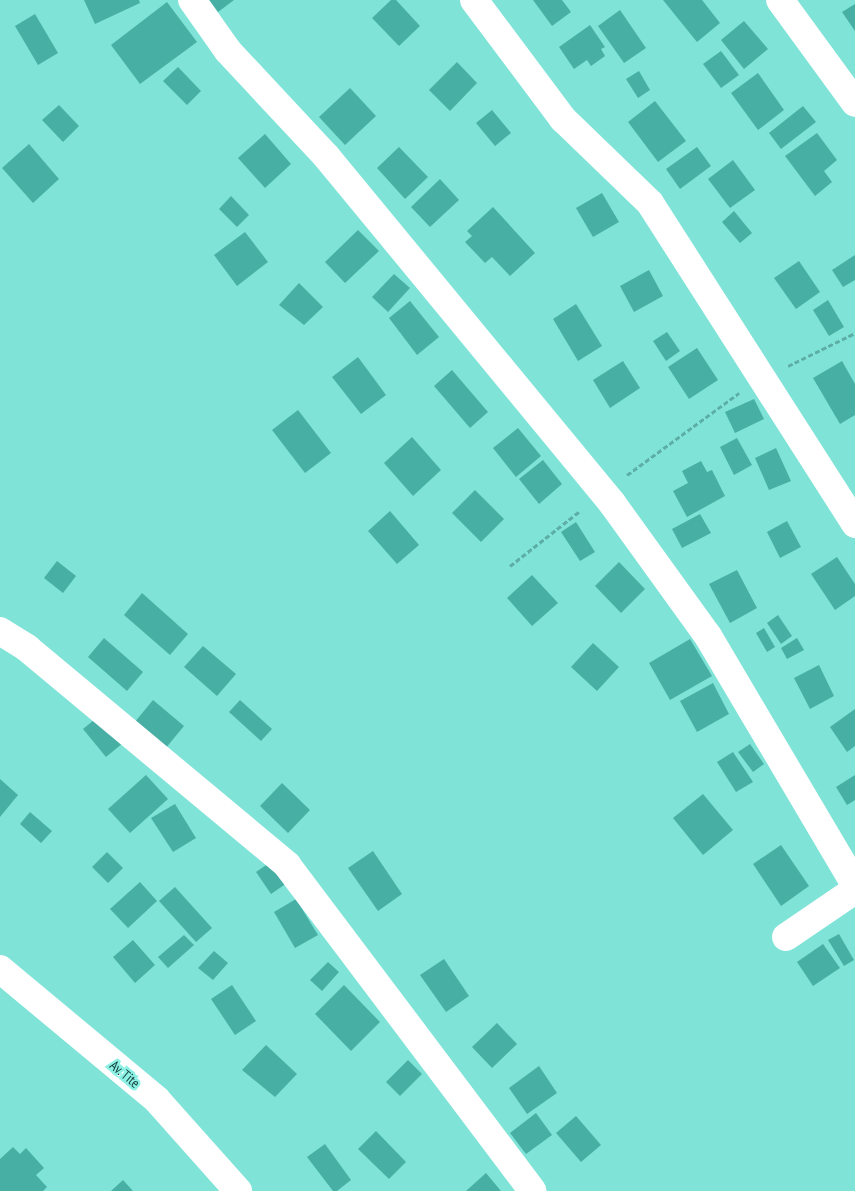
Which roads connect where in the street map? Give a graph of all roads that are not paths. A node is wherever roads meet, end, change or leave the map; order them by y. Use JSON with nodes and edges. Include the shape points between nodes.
{"nodes":[{"id":1,"x":192,"y":0,"type":"edge"},
{"id":2,"x":474,"y":0,"type":"edge"},
{"id":3,"x":780,"y":0,"type":"edge"},
{"id":4,"x":855,"y":103,"type":"edge"},
{"id":5,"x":855,"y":524,"type":"edge"},
{"id":6,"x":0,"y":632,"type":"edge"},
{"id":7,"x":855,"y":885,"type":"edge"},
{"id":8,"x":855,"y":890,"type":"edge"},
{"id":9,"x":786,"y":937,"type":"dead end"},
{"id":10,"x":0,"y":969,"type":"edge"},
{"id":11,"x":238,"y":1191,"type":"edge"},
{"id":12,"x":533,"y":1191,"type":"edge"}],
"edges":[{"from":1,"to":7,"type":"street","via":[[228,51],[326,156],[604,492],[708,636]]},
{"from":2,"to":5,"type":"street","via":[[563,119],[650,203]]},
{"from":3,"to":4,"type":"street"},
{"from":6,"to":12,"type":"street","via":[[28,648],[287,865]]},
{"from":8,"to":9,"type":"street"},
{"from":10,"to":11,"type":"street","name":"Av. Tite","via":[[157,1100]]}]}
